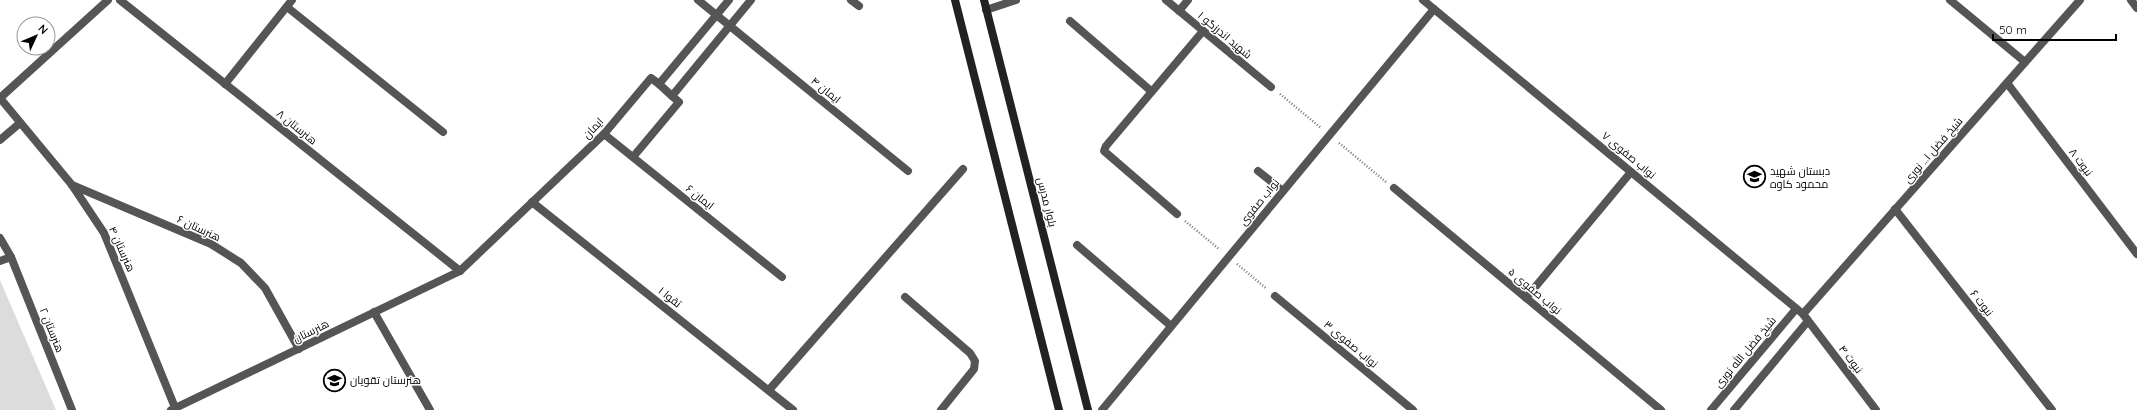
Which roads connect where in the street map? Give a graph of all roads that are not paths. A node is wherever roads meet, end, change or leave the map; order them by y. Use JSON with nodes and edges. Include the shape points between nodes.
{"nodes":[{"id":1,"x":108,"y":0,"type":"edge"},
{"id":2,"x":120,"y":0,"type":"edge"},
{"id":3,"x":292,"y":0,"type":"edge"},
{"id":4,"x":698,"y":0,"type":"edge"},
{"id":5,"x":729,"y":0,"type":"edge"},
{"id":6,"x":751,"y":0,"type":"edge"},
{"id":7,"x":851,"y":0,"type":"edge"},
{"id":8,"x":955,"y":0,"type":"edge"},
{"id":9,"x":984,"y":0,"type":"edge"},
{"id":10,"x":1016,"y":0,"type":"edge"},
{"id":11,"x":1166,"y":0,"type":"edge"},
{"id":12,"x":1188,"y":0,"type":"edge"},
{"id":13,"x":1423,"y":0,"type":"edge"},
{"id":14,"x":1950,"y":0,"type":"edge"},
{"id":15,"x":2080,"y":0,"type":"edge"},
{"id":16,"x":2131,"y":0,"type":"edge"},
{"id":17,"x":859,"y":6,"type":"dead end"},
{"id":18,"x":287,"y":7,"type":"junction"},
{"id":19,"x":1434,"y":8,"type":"junction"},
{"id":20,"x":2137,"y":8,"type":"edge"},
{"id":21,"x":986,"y":10,"type":"junction"},
{"id":22,"x":1179,"y":11,"type":"junction"},
{"id":23,"x":717,"y":15,"type":"junction"},
{"id":24,"x":1070,"y":21,"type":"dead end"},
{"id":25,"x":730,"y":26,"type":"junction"},
{"id":26,"x":1203,"y":31,"type":"junction"},
{"id":27,"x":2025,"y":62,"type":"junction"},
{"id":28,"x":2007,"y":83,"type":"junction"},
{"id":29,"x":225,"y":84,"type":"junction"},
{"id":30,"x":659,"y":84,"type":"junction"},
{"id":31,"x":1271,"y":87,"type":"dead end"},
{"id":32,"x":1151,"y":91,"type":"junction"},
{"id":33,"x":672,"y":96,"type":"junction"},
{"id":34,"x":0,"y":98,"type":"edge"},
{"id":35,"x":20,"y":123,"type":"junction"},
{"id":36,"x":444,"y":132,"type":"dead end"},
{"id":37,"x":604,"y":134,"type":"junction"},
{"id":38,"x":0,"y":140,"type":"edge"},
{"id":39,"x":633,"y":157,"type":"junction"},
{"id":40,"x":963,"y":169,"type":"dead end"},
{"id":41,"x":1258,"y":170,"type":"dead end"},
{"id":42,"x":908,"y":172,"type":"dead end"},
{"id":43,"x":1631,"y":172,"type":"junction"},
{"id":44,"x":72,"y":185,"type":"junction"},
{"id":45,"x":1394,"y":188,"type":"dead end"},
{"id":46,"x":1283,"y":191,"type":"junction"},
{"id":47,"x":532,"y":202,"type":"junction"},
{"id":48,"x":1895,"y":210,"type":"junction"},
{"id":49,"x":1177,"y":214,"type":"dead end"},
{"id":50,"x":0,"y":238,"type":"edge"},
{"id":51,"x":1077,"y":245,"type":"dead end"},
{"id":52,"x":2137,"y":254,"type":"edge"},
{"id":53,"x":11,"y":257,"type":"junction"},
{"id":54,"x":0,"y":261,"type":"edge"},
{"id":55,"x":460,"y":271,"type":"junction"},
{"id":56,"x":782,"y":277,"type":"dead end"},
{"id":57,"x":1275,"y":296,"type":"dead end"},
{"id":58,"x":905,"y":297,"type":"dead end"},
{"id":59,"x":1526,"y":298,"type":"junction"},
{"id":60,"x":1796,"y":309,"type":"junction"},
{"id":61,"x":374,"y":312,"type":"junction"},
{"id":62,"x":1806,"y":318,"type":"junction"},
{"id":63,"x":1171,"y":326,"type":"junction"},
{"id":64,"x":299,"y":349,"type":"junction"},
{"id":65,"x":769,"y":390,"type":"junction"},
{"id":66,"x":174,"y":409,"type":"edge"},
{"id":67,"x":72,"y":410,"type":"edge"},
{"id":68,"x":430,"y":410,"type":"edge"},
{"id":69,"x":793,"y":410,"type":"edge"},
{"id":70,"x":941,"y":410,"type":"edge"},
{"id":71,"x":1059,"y":410,"type":"edge"},
{"id":72,"x":1088,"y":410,"type":"edge"},
{"id":73,"x":1102,"y":410,"type":"edge"},
{"id":74,"x":1413,"y":410,"type":"edge"},
{"id":75,"x":1662,"y":410,"type":"edge"},
{"id":76,"x":1711,"y":410,"type":"edge"},
{"id":77,"x":1734,"y":410,"type":"edge"},
{"id":78,"x":1876,"y":410,"type":"edge"},
{"id":79,"x":2052,"y":410,"type":"edge"}],
"edges":[{"from":1,"to":34,"type":"street"},
{"from":2,"to":29,"type":"street","name":"هنرستان ۸"},
{"from":3,"to":18,"type":"street"},
{"from":4,"to":23,"type":"street","name":"ایمان ۴"},
{"from":5,"to":23,"type":"street"},
{"from":6,"to":25,"type":"street"},
{"from":7,"to":17,"type":"street"},
{"from":8,"to":71,"type":"main road"},
{"from":9,"to":21,"type":"main road","name":"بلوار مدرس"},
{"from":10,"to":21,"type":"street"},
{"from":11,"to":22,"type":"street","name":"شهید اندرزگو ۱"},
{"from":12,"to":22,"type":"street"},
{"from":13,"to":19,"type":"street","name":"نواب صفوی ۷"},
{"from":14,"to":27,"type":"street"},
{"from":15,"to":27,"type":"street","name":"شیخ فضل ا... نوری"},
{"from":16,"to":20,"type":"street"},
{"from":18,"to":29,"type":"street"},
{"from":18,"to":36,"type":"street"},
{"from":19,"to":43,"type":"street","name":"نواب صفوی ۷"},
{"from":19,"to":46,"type":"street","name":"نواب صفوی"},
{"from":21,"to":72,"type":"main road","name":"بلوار مدرس"},
{"from":22,"to":26,"type":"street","name":"شهید اندرزگو ۱"},
{"from":23,"to":25,"type":"street","name":"ایمان ۴"},
{"from":23,"to":30,"type":"street"},
{"from":24,"to":32,"type":"street"},
{"from":25,"to":33,"type":"street"},
{"from":25,"to":42,"type":"street","name":"ایمان ۴"},
{"from":26,"to":31,"type":"street","name":"شهید اندرزگو ۱"},
{"from":26,"to":32,"type":"street"},
{"from":27,"to":28,"type":"street","name":"شیخ فضل ا... نوری"},
{"from":28,"to":48,"type":"street","name":"شیخ فضل ا... نوری"},
{"from":28,"to":52,"type":"street","name":"نبوت ۸"},
{"from":29,"to":55,"type":"street","name":"هنرستان ۸"},
{"from":30,"to":33,"type":"street"},
{"from":30,"to":37,"type":"street","name":"ایمان","via":[[651,78]]},
{"from":32,"to":49,"type":"street","via":[[1104,151]]},
{"from":33,"to":39,"type":"street","via":[[680,102]]},
{"from":34,"to":35,"type":"street","name":"هنرستان ۴"},
{"from":35,"to":38,"type":"street"},
{"from":35,"to":44,"type":"street","name":"هنرستان ۴"},
{"from":37,"to":39,"type":"street","name":"ایمان ۶"},
{"from":37,"to":47,"type":"street","name":"ایمان"},
{"from":39,"to":56,"type":"street","name":"ایمان ۶"},
{"from":40,"to":65,"type":"street"},
{"from":41,"to":46,"type":"street"},
{"from":43,"to":59,"type":"street"},
{"from":43,"to":60,"type":"street","name":"نواب صفوی ۷"},
{"from":44,"to":64,"type":"street","name":"هنرستان ۶","via":[[211,244],[241,263],[265,288]]},
{"from":44,"to":66,"type":"street","name":"هنرستان ۴","via":[[104,233]]},
{"from":45,"to":59,"type":"street","name":"نواب صفوی ۵"},
{"from":46,"to":63,"type":"street","name":"نواب صفوی"},
{"from":47,"to":55,"type":"street","name":"ایمان"},
{"from":47,"to":65,"type":"street","name":"تقوا ۱"},
{"from":48,"to":62,"type":"street","name":"شیخ فضل ا... نوری"},
{"from":48,"to":79,"type":"street","name":"نبوت ۶"},
{"from":50,"to":53,"type":"street","name":"هنرستان ۲"},
{"from":51,"to":63,"type":"street"},
{"from":53,"to":54,"type":"street"},
{"from":53,"to":67,"type":"street","name":"هنرستان ۲"},
{"from":55,"to":61,"type":"street","name":"هنرستان"},
{"from":57,"to":74,"type":"street","name":"نواب صفوی ۳"},
{"from":58,"to":70,"type":"street","via":[[970,353],[975,361],[974,369]]},
{"from":59,"to":75,"type":"street","name":"نواب صفوی ۵"},
{"from":60,"to":62,"type":"street","name":"نواب صفوی ۷"},
{"from":60,"to":76,"type":"street","name":"شیخ فضل الله نوری"},
{"from":61,"to":64,"type":"street","name":"هنرستان"},
{"from":61,"to":68,"type":"street"},
{"from":62,"to":77,"type":"street"},
{"from":62,"to":78,"type":"street","name":"نبوت ۴"},
{"from":63,"to":73,"type":"street","name":"نواب صفوی"},
{"from":64,"to":66,"type":"street","name":"هنرستان"},
{"from":65,"to":69,"type":"street","name":"تقوا ۱"}]}
